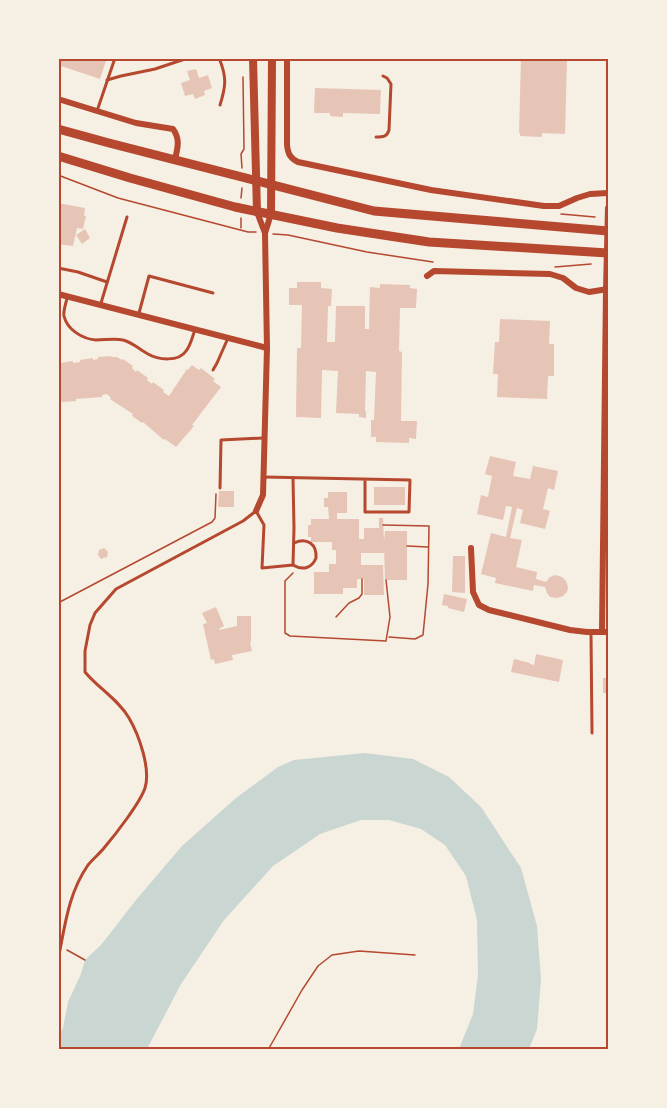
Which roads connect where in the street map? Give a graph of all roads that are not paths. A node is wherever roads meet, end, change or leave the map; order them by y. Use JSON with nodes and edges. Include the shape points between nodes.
{"nodes":[{"id":1,"x":115,"y":58,"type":"edge"},
{"id":2,"x":188,"y":58,"type":"edge"},
{"id":3,"x":219,"y":58,"type":"edge"},
{"id":4,"x":253,"y":58,"type":"edge"},
{"id":5,"x":272,"y":58,"type":"edge"},
{"id":6,"x":287,"y":58,"type":"edge"},
{"id":7,"x":383,"y":76,"type":"dead end"},
{"id":8,"x":108,"y":80,"type":"junction"},
{"id":9,"x":58,"y":99,"type":"edge"},
{"id":10,"x":220,"y":105,"type":"dead end"},
{"id":11,"x":97,"y":111,"type":"junction"},
{"id":12,"x":58,"y":129,"type":"edge"},
{"id":13,"x":376,"y":137,"type":"dead end"},
{"id":14,"x":58,"y":156,"type":"edge"},
{"id":15,"x":175,"y":160,"type":"junction"},
{"id":16,"x":256,"y":181,"type":"junction"},
{"id":17,"x":271,"y":185,"type":"junction"},
{"id":18,"x":609,"y":193,"type":"edge"},
{"id":19,"x":609,"y":208,"type":"edge"},
{"id":20,"x":257,"y":212,"type":"junction"},
{"id":21,"x":271,"y":214,"type":"junction"},
{"id":22,"x":127,"y":217,"type":"dead end"},
{"id":23,"x":608,"y":231,"type":"edge"},
{"id":24,"x":265,"y":233,"type":"junction"},
{"id":25,"x":608,"y":253,"type":"edge"},
{"id":26,"x":58,"y":268,"type":"edge"},
{"id":27,"x":427,"y":276,"type":"dead end"},
{"id":28,"x":107,"y":282,"type":"junction"},
{"id":29,"x":607,"y":289,"type":"edge"},
{"id":30,"x":213,"y":293,"type":"dead end"},
{"id":31,"x":58,"y":294,"type":"edge"},
{"id":32,"x":67,"y":296,"type":"junction"},
{"id":33,"x":100,"y":305,"type":"junction"},
{"id":34,"x":138,"y":315,"type":"junction"},
{"id":35,"x":195,"y":330,"type":"junction"},
{"id":36,"x":228,"y":338,"type":"junction"},
{"id":37,"x":267,"y":348,"type":"junction"},
{"id":38,"x":213,"y":370,"type":"dead end"},
{"id":39,"x":265,"y":438,"type":"junction"},
{"id":40,"x":607,"y":454,"type":"edge"},
{"id":41,"x":264,"y":477,"type":"junction"},
{"id":42,"x":293,"y":477,"type":"junction"},
{"id":43,"x":365,"y":479,"type":"junction"},
{"id":44,"x":220,"y":488,"type":"road end"},
{"id":45,"x":256,"y":511,"type":"junction"},
{"id":46,"x":294,"y":543,"type":"junction"},
{"id":47,"x":471,"y":548,"type":"dead end"},
{"id":48,"x":295,"y":567,"type":"junction"},
{"id":49,"x":591,"y":632,"type":"junction"},
{"id":50,"x":605,"y":632,"type":"edge"},
{"id":51,"x":592,"y":733,"type":"dead end"},
{"id":52,"x":58,"y":960,"type":"edge"}],
"edges":[{"from":1,"to":8,"type":"lane"},
{"from":2,"to":8,"type":"lane"},
{"from":3,"to":10,"type":"lane","via":[[225,72]]},
{"from":4,"to":16,"type":"main road"},
{"from":5,"to":17,"type":"main road"},
{"from":6,"to":18,"type":"street","via":[[287,145],[292,159],[298,162],[431,190],[544,206]]},
{"from":7,"to":13,"type":"lane","via":[[391,84],[389,130],[384,137]]},
{"from":8,"to":11,"type":"lane"},
{"from":9,"to":11,"type":"street"},
{"from":11,"to":15,"type":"street","via":[[173,129],[178,136]]},
{"from":12,"to":15,"type":"main road"},
{"from":14,"to":20,"type":"main road"},
{"from":15,"to":16,"type":"main road"},
{"from":16,"to":17,"type":"main road"},
{"from":16,"to":20,"type":"main road"},
{"from":17,"to":21,"type":"main road"},
{"from":17,"to":23,"type":"main road","via":[[374,211]]},
{"from":19,"to":23,"type":"street"},
{"from":20,"to":21,"type":"main road"},
{"from":20,"to":24,"type":"street"},
{"from":21,"to":24,"type":"street"},
{"from":21,"to":25,"type":"main road","via":[[429,242]]},
{"from":22,"to":28,"type":"lane"},
{"from":23,"to":25,"type":"street"},
{"from":24,"to":37,"type":"street"},
{"from":25,"to":29,"type":"street"},
{"from":26,"to":28,"type":"lane"},
{"from":27,"to":29,"type":"street","via":[[434,270],[549,274],[589,292]]},
{"from":28,"to":33,"type":"lane"},
{"from":29,"to":40,"type":"street"},
{"from":30,"to":34,"type":"lane","via":[[149,276]]},
{"from":31,"to":32,"type":"street"},
{"from":32,"to":33,"type":"street"},
{"from":32,"to":35,"type":"lane","via":[[66,322],[72,330],[92,340],[126,341],[149,355],[173,358],[185,353]]},
{"from":33,"to":34,"type":"street"},
{"from":34,"to":35,"type":"street"},
{"from":35,"to":36,"type":"street"},
{"from":36,"to":37,"type":"street"},
{"from":36,"to":38,"type":"lane"},
{"from":37,"to":39,"type":"street"},
{"from":39,"to":41,"type":"street"},
{"from":39,"to":44,"type":"lane","via":[[221,440]]},
{"from":40,"to":50,"type":"street"},
{"from":41,"to":42,"type":"lane"},
{"from":41,"to":45,"type":"street","via":[[263,495]]},
{"from":42,"to":43,"type":"lane"},
{"from":42,"to":46,"type":"lane"},
{"from":43,"to":43,"type":"lane","via":[[365,512],[409,512],[410,480]]},
{"from":45,"to":48,"type":"lane","via":[[264,525],[262,568]]},
{"from":45,"to":52,"type":"lane","via":[[116,589],[95,613],[85,651],[85,672],[129,718],[146,762],[146,787],[88,865],[75,890],[66,914]]},
{"from":46,"to":48,"type":"lane"},
{"from":46,"to":48,"type":"lane","via":[[308,542],[316,553],[311,566]]},
{"from":47,"to":49,"type":"street","via":[[473,592],[479,605]]},
{"from":49,"to":50,"type":"street"},
{"from":49,"to":51,"type":"lane"}]}
